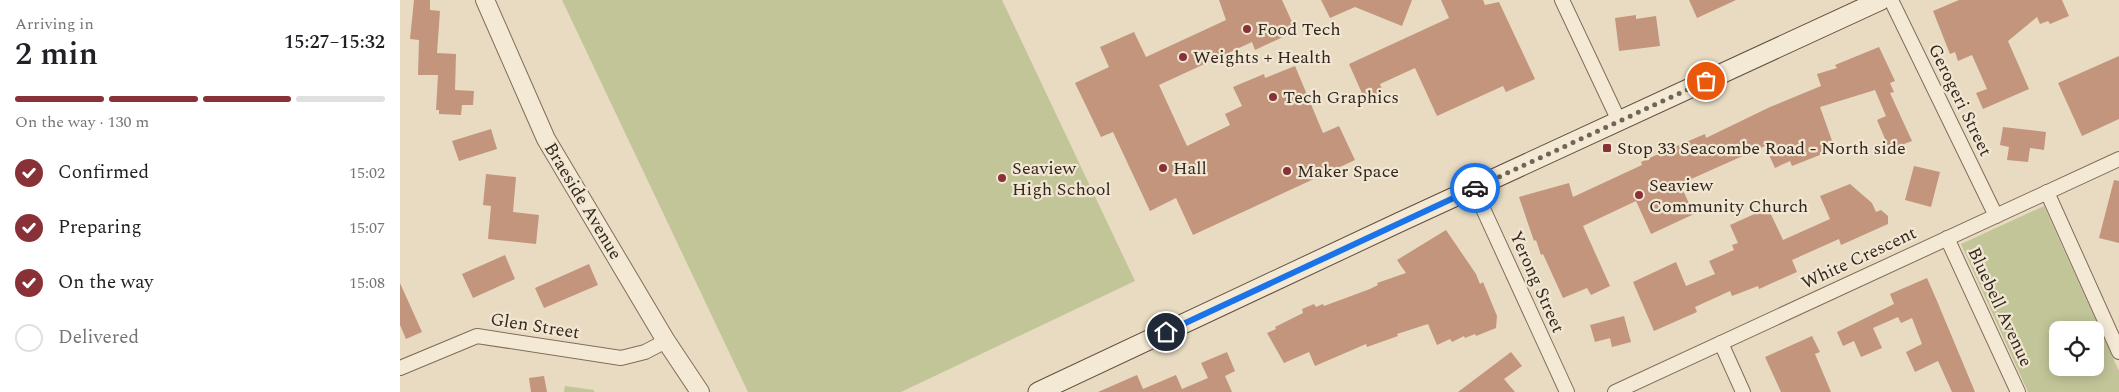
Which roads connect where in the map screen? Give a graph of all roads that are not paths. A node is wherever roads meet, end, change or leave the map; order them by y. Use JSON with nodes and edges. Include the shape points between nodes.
{"nodes":[{"id":1,"x":485,"y":0,"type":"edge"},
{"id":2,"x":1562,"y":0,"type":"edge"},
{"id":3,"x":1881,"y":0,"type":"edge"},
{"id":4,"x":1891,"y":0,"type":"edge"},
{"id":5,"x":1619,"y":121,"type":"junction"},
{"id":6,"x":2119,"y":159,"type":"edge"},
{"id":7,"x":1474,"y":189,"type":"junction"},
{"id":8,"x":2047,"y":192,"type":"junction"},
{"id":9,"x":1996,"y":216,"type":"junction"},
{"id":10,"x":1947,"y":238,"type":"junction"},
{"id":11,"x":666,"y":340,"type":"junction"},
{"id":12,"x":1721,"y":343,"type":"junction"},
{"id":13,"x":2119,"y":352,"type":"edge"},
{"id":14,"x":400,"y":368,"type":"edge"},
{"id":15,"x":1060,"y":387,"type":"edge"},
{"id":16,"x":700,"y":392,"type":"edge"},
{"id":17,"x":1038,"y":392,"type":"edge"},
{"id":18,"x":1567,"y":392,"type":"edge"},
{"id":19,"x":1615,"y":392,"type":"edge"},
{"id":20,"x":1743,"y":392,"type":"edge"},
{"id":21,"x":2018,"y":392,"type":"edge"}],
"edges":[{"from":1,"to":11,"type":"street","name":"Braeside Avenue","via":[[546,139]]},
{"from":2,"to":5,"type":"street"},
{"from":3,"to":5,"type":"main road"},
{"from":4,"to":9,"type":"street","name":"Gerogeri Street"},
{"from":5,"to":7,"type":"main road"},
{"from":6,"to":8,"type":"street","name":"White Crescent"},
{"from":7,"to":15,"type":"main road"},
{"from":7,"to":18,"type":"street","name":"Yerong Street"},
{"from":8,"to":9,"type":"street","name":"White Crescent"},
{"from":8,"to":13,"type":"street"},
{"from":9,"to":10,"type":"street","name":"White Crescent"},
{"from":10,"to":12,"type":"street","name":"White Crescent"},
{"from":10,"to":21,"type":"street","name":"Bluebell Avenue"},
{"from":11,"to":14,"type":"street","name":"Glen Street","via":[[645,352],[621,358],[477,336]]},
{"from":11,"to":16,"type":"street","name":"Braeside Avenue"},
{"from":12,"to":19,"type":"street","name":"White Crescent"},
{"from":12,"to":20,"type":"street"},
{"from":15,"to":17,"type":"main road"}]}
